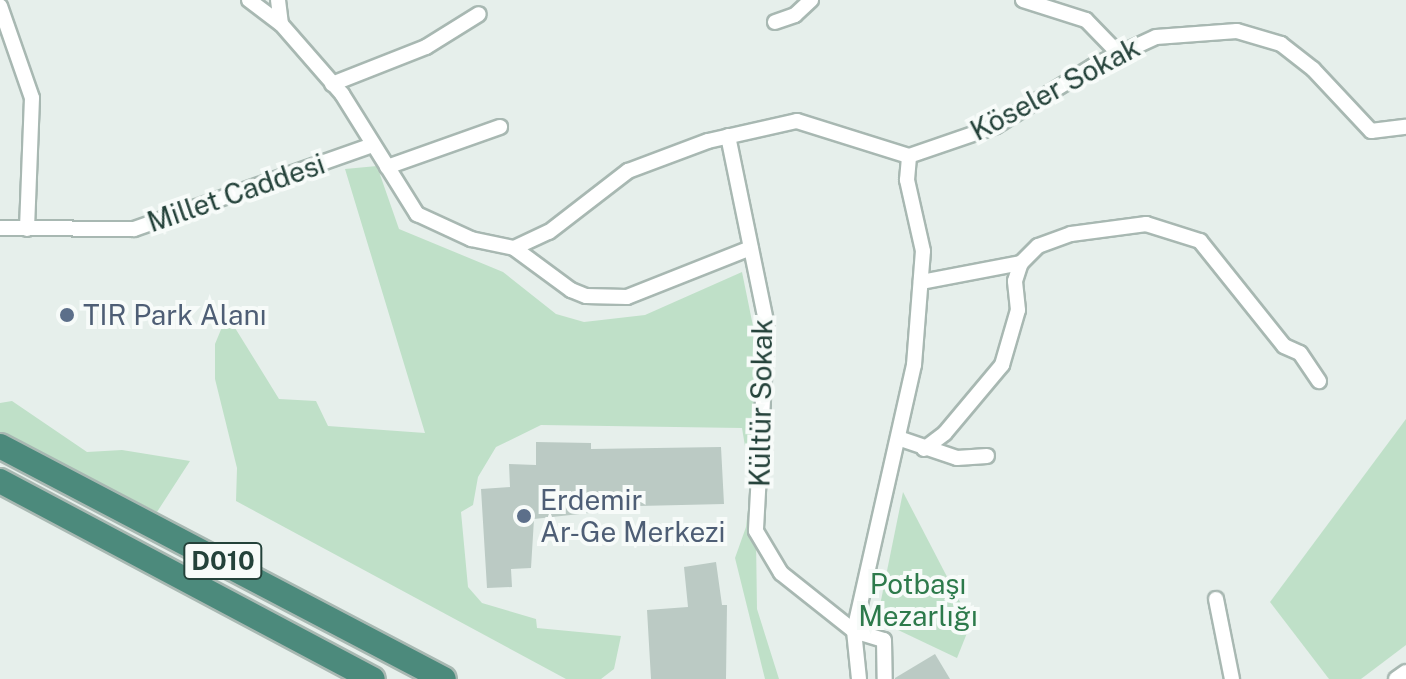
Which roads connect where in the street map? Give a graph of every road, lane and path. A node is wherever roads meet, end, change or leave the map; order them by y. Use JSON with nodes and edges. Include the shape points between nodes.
{"nodes":[{"id":1,"x":249,"y":0,"type":"edge"},
{"id":2,"x":278,"y":0,"type":"edge"},
{"id":3,"x":811,"y":0,"type":"edge"},
{"id":4,"x":1023,"y":0,"type":"edge"},
{"id":5,"x":0,"y":6,"type":"edge"},
{"id":6,"x":479,"y":14,"type":"dead end"},
{"id":7,"x":775,"y":22,"type":"dead end"},
{"id":8,"x":281,"y":24,"type":"junction"},
{"id":9,"x":1119,"y":54,"type":"junction"},
{"id":10,"x":332,"y":84,"type":"junction"},
{"id":11,"x":500,"y":127,"type":"dead end"},
{"id":12,"x":1406,"y":127,"type":"edge"},
{"id":13,"x":728,"y":136,"type":"junction"},
{"id":14,"x":373,"y":145,"type":"junction"},
{"id":15,"x":909,"y":156,"type":"junction"},
{"id":16,"x":387,"y":167,"type":"junction"},
{"id":17,"x":0,"y":228,"type":"edge"},
{"id":18,"x":27,"y":229,"type":"junction"},
{"id":19,"x":514,"y":248,"type":"junction"},
{"id":20,"x":751,"y":248,"type":"junction"},
{"id":21,"x":1021,"y":263,"type":"junction"},
{"id":22,"x":921,"y":282,"type":"junction"},
{"id":23,"x":1319,"y":381,"type":"dead end"},
{"id":24,"x":898,"y":438,"type":"junction"},
{"id":25,"x":0,"y":446,"type":"edge"},
{"id":26,"x":924,"y":449,"type":"junction"},
{"id":27,"x":987,"y":456,"type":"dead end"},
{"id":28,"x":0,"y":481,"type":"edge"},
{"id":29,"x":1216,"y":599,"type":"dead end"},
{"id":30,"x":854,"y":631,"type":"junction"},
{"id":31,"x":1406,"y":672,"type":"edge"},
{"id":32,"x":373,"y":679,"type":"edge"},
{"id":33,"x":444,"y":679,"type":"edge"},
{"id":34,"x":859,"y":679,"type":"edge"},
{"id":35,"x":885,"y":679,"type":"edge"},
{"id":36,"x":1232,"y":679,"type":"edge"},
{"id":37,"x":1396,"y":679,"type":"edge"}],
"edges":[{"from":1,"to":8,"type":"street"},
{"from":2,"to":8,"type":"street"},
{"from":3,"to":7,"type":"street","via":[[795,15]]},
{"from":4,"to":9,"type":"street","via":[[1086,20]]},
{"from":5,"to":18,"type":"street","via":[[32,98]]},
{"from":6,"to":10,"type":"street","via":[[426,47]]},
{"from":8,"to":10,"type":"street"},
{"from":9,"to":12,"type":"street","name":"Köseler Sokak","via":[[1156,37],[1237,31],[1281,44],[1313,69],[1371,131]]},
{"from":9,"to":15,"type":"street","name":"Köseler Sokak","via":[[996,126]]},
{"from":10,"to":14,"type":"street"},
{"from":11,"to":16,"type":"street"},
{"from":13,"to":15,"type":"street","via":[[797,121]]},
{"from":13,"to":19,"type":"street","via":[[628,171],[549,232]]},
{"from":13,"to":20,"type":"street","name":"Kültür Sokak"},
{"from":14,"to":16,"type":"street"},
{"from":14,"to":18,"type":"street","name":"Millet Caddesi","via":[[134,229]]},
{"from":15,"to":22,"type":"street","via":[[907,180],[923,251]]},
{"from":16,"to":19,"type":"street","via":[[417,214],[471,239]]},
{"from":17,"to":18,"type":"street","name":"Millet Caddesi"},
{"from":19,"to":20,"type":"street","via":[[571,290],[586,296],[627,297]]},
{"from":20,"to":30,"type":"street","name":"Kültür Sokak","via":[[767,326],[756,531],[781,573]]},
{"from":21,"to":22,"type":"street"},
{"from":21,"to":23,"type":"street","via":[[1038,246],[1071,234],[1146,224],[1174,230],[1200,241],[1284,346],[1300,353]]},
{"from":21,"to":26,"type":"street","via":[[1015,281],[1018,310],[1002,365],[945,433]]},
{"from":22,"to":24,"type":"street","via":[[914,365]]},
{"from":24,"to":26,"type":"street"},
{"from":24,"to":30,"type":"street"},
{"from":25,"to":33,"type":"highway","number":"D010"},
{"from":26,"to":27,"type":"street","via":[[957,458]]},
{"from":28,"to":32,"type":"highway","number":"D010"},
{"from":29,"to":36,"type":"street"},
{"from":30,"to":34,"type":"street"},
{"from":30,"to":35,"type":"street","name":"Kültür Sokak","via":[[884,640]]},
{"from":31,"to":37,"type":"street"}]}
